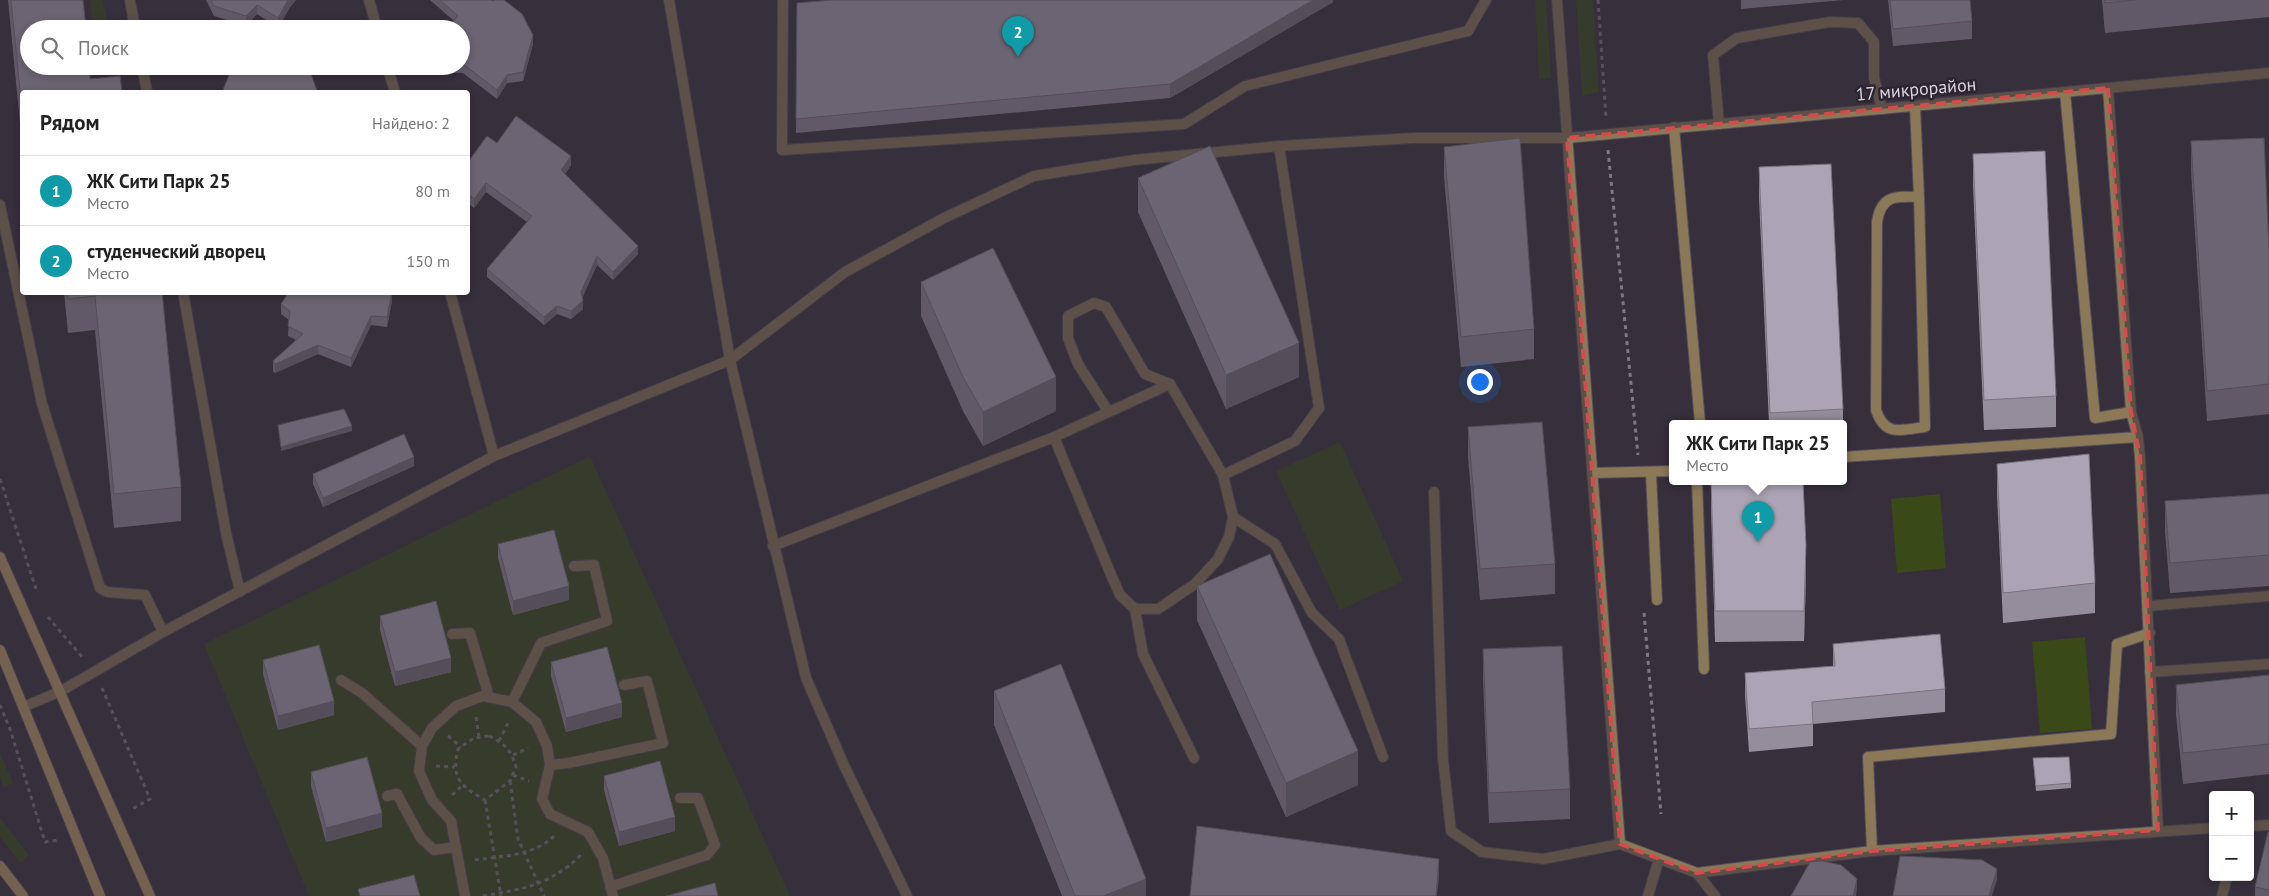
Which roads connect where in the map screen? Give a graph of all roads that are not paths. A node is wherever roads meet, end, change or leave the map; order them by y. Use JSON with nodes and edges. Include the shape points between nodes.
{"nodes":[{"id":1,"x":130,"y":0,"type":"edge"},
{"id":2,"x":369,"y":0,"type":"edge"},
{"id":3,"x":669,"y":0,"type":"edge"},
{"id":4,"x":783,"y":0,"type":"edge"},
{"id":5,"x":1486,"y":0,"type":"edge"},
{"id":6,"x":1556,"y":0,"type":"edge"},
{"id":7,"x":133,"y":20,"type":"edge"},
{"id":8,"x":375,"y":20,"type":"edge"},
{"id":9,"x":2269,"y":73,"type":"edge"},
{"id":10,"x":144,"y":75,"type":"edge"},
{"id":11,"x":390,"y":75,"type":"edge"},
{"id":12,"x":2108,"y":88,"type":"junction"},
{"id":13,"x":147,"y":90,"type":"edge"},
{"id":14,"x":394,"y":90,"type":"edge"},
{"id":15,"x":2065,"y":92,"type":"junction"},
{"id":16,"x":1914,"y":106,"type":"junction"},
{"id":17,"x":1882,"y":109,"type":"junction"},
{"id":18,"x":1719,"y":124,"type":"junction"},
{"id":19,"x":1674,"y":127,"type":"junction"},
{"id":20,"x":1567,"y":138,"type":"junction"},
{"id":21,"x":1279,"y":146,"type":"junction"},
{"id":22,"x":1919,"y":197,"type":"junction"},
{"id":23,"x":0,"y":205,"type":"edge"},
{"id":24,"x":184,"y":295,"type":"edge"},
{"id":25,"x":451,"y":295,"type":"edge"},
{"id":26,"x":730,"y":360,"type":"junction"},
{"id":27,"x":1170,"y":384,"type":"junction"},
{"id":28,"x":1108,"y":411,"type":"junction"},
{"id":29,"x":2131,"y":412,"type":"junction"},
{"id":30,"x":1700,"y":420,"type":"edge"},
{"id":31,"x":1054,"y":436,"type":"junction"},
{"id":32,"x":2138,"y":437,"type":"junction"},
{"id":33,"x":494,"y":456,"type":"junction"},
{"id":34,"x":1847,"y":457,"type":"edge"},
{"id":35,"x":1669,"y":472,"type":"edge"},
{"id":36,"x":1592,"y":473,"type":"junction"},
{"id":37,"x":1651,"y":474,"type":"junction"},
{"id":38,"x":1224,"y":475,"type":"junction"},
{"id":39,"x":1697,"y":485,"type":"edge"},
{"id":40,"x":1434,"y":492,"type":"dead end"},
{"id":41,"x":1233,"y":517,"type":"junction"},
{"id":42,"x":773,"y":546,"type":"junction"},
{"id":43,"x":0,"y":557,"type":"edge"},
{"id":44,"x":574,"y":566,"type":"dead end"},
{"id":45,"x":240,"y":592,"type":"junction"},
{"id":46,"x":2269,"y":596,"type":"edge"},
{"id":47,"x":1658,"y":600,"type":"dead end"},
{"id":48,"x":2148,"y":606,"type":"junction"},
{"id":49,"x":1136,"y":610,"type":"junction"},
{"id":50,"x":164,"y":632,"type":"junction"},
{"id":51,"x":2150,"y":632,"type":"junction"},
{"id":52,"x":452,"y":634,"type":"dead end"},
{"id":53,"x":0,"y":650,"type":"edge"},
{"id":54,"x":2269,"y":664,"type":"edge"},
{"id":55,"x":1704,"y":669,"type":"dead end"},
{"id":56,"x":2150,"y":672,"type":"junction"},
{"id":57,"x":341,"y":680,"type":"dead end"},
{"id":58,"x":624,"y":685,"type":"dead end"},
{"id":59,"x":61,"y":691,"type":"junction"},
{"id":60,"x":488,"y":697,"type":"junction"},
{"id":61,"x":512,"y":702,"type":"junction"},
{"id":62,"x":23,"y":707,"type":"junction"},
{"id":63,"x":422,"y":746,"type":"junction"},
{"id":64,"x":1382,"y":757,"type":"dead end"},
{"id":65,"x":1194,"y":758,"type":"dead end"},
{"id":66,"x":550,"y":765,"type":"junction"},
{"id":67,"x":387,"y":796,"type":"dead end"},
{"id":68,"x":680,"y":798,"type":"dead end"},
{"id":69,"x":2269,"y":825,"type":"edge"},
{"id":70,"x":2254,"y":826,"type":"edge"},
{"id":71,"x":2209,"y":828,"type":"edge"},
{"id":72,"x":2158,"y":830,"type":"junction"},
{"id":73,"x":1620,"y":844,"type":"junction"},
{"id":74,"x":456,"y":847,"type":"junction"},
{"id":75,"x":1872,"y":851,"type":"junction"},
{"id":76,"x":1659,"y":859,"type":"junction"},
{"id":77,"x":0,"y":866,"type":"edge"},
{"id":78,"x":1698,"y":873,"type":"junction"},
{"id":79,"x":2226,"y":881,"type":"edge"},
{"id":80,"x":612,"y":892,"type":"edge"},
{"id":81,"x":24,"y":895,"type":"edge"},
{"id":82,"x":100,"y":896,"type":"edge"},
{"id":83,"x":150,"y":896,"type":"edge"},
{"id":84,"x":465,"y":896,"type":"edge"},
{"id":85,"x":906,"y":896,"type":"edge"},
{"id":86,"x":1648,"y":896,"type":"edge"},
{"id":87,"x":1715,"y":896,"type":"edge"},
{"id":88,"x":2222,"y":896,"type":"edge"}],
"edges":[{"from":1,"to":7,"type":"street"},
{"from":2,"to":8,"type":"street"},
{"from":3,"to":26,"type":"street"},
{"from":4,"to":5,"type":"street","via":[[782,150],[1184,124],[1245,86],[1468,31]]},
{"from":6,"to":20,"type":"street"},
{"from":9,"to":12,"type":"street","name":"17 микрорайон"},
{"from":10,"to":13,"type":"street"},
{"from":11,"to":14,"type":"street"},
{"from":12,"to":15,"type":"street","name":"17 микрорайон"},
{"from":12,"to":29,"type":"street"},
{"from":15,"to":16,"type":"street","name":"17 микрорайон"},
{"from":15,"to":29,"type":"street","via":[[2096,418]]},
{"from":16,"to":17,"type":"street","name":"17 микрорайон"},
{"from":16,"to":22,"type":"street"},
{"from":17,"to":18,"type":"street","name":"17 микрорайон"},
{"from":17,"to":18,"type":"street","via":[[1874,78],[1874,42],[1858,23],[1830,22],[1737,38],[1713,55]]},
{"from":18,"to":19,"type":"street","name":"17 микрорайон"},
{"from":19,"to":20,"type":"street","name":"17 микрорайон"},
{"from":19,"to":30,"type":"street"},
{"from":20,"to":21,"type":"street","name":"17 микрорайон","via":[[1414,138]]},
{"from":20,"to":36,"type":"street"},
{"from":21,"to":26,"type":"street","name":"17 микрорайон","via":[[1134,160],[1034,176],[944,218],[844,272]]},
{"from":21,"to":38,"type":"street","via":[[1318,408],[1295,441]]},
{"from":22,"to":22,"type":"street","via":[[1925,427],[1901,430],[1886,428],[1876,410],[1877,222],[1878,212],[1885,202],[1899,196]]},
{"from":23,"to":50,"type":"street","via":[[42,404],[98,583],[107,592],[145,595]]},
{"from":24,"to":45,"type":"street","via":[[226,533]]},
{"from":25,"to":33,"type":"street"},
{"from":26,"to":33,"type":"street","name":"17 микрорайон"},
{"from":26,"to":42,"type":"street"},
{"from":27,"to":28,"type":"street"},
{"from":27,"to":28,"type":"street","via":[[1145,374],[1106,307],[1094,303],[1068,316],[1068,338],[1078,364]]},
{"from":27,"to":38,"type":"street"},
{"from":28,"to":31,"type":"street"},
{"from":29,"to":32,"type":"street"},
{"from":31,"to":42,"type":"street"},
{"from":31,"to":49,"type":"street","via":[[1120,595]]},
{"from":32,"to":34,"type":"street"},
{"from":32,"to":48,"type":"street"},
{"from":33,"to":45,"type":"street","name":"17 микрорайон"},
{"from":35,"to":37,"type":"street"},
{"from":36,"to":37,"type":"street"},
{"from":36,"to":73,"type":"street"},
{"from":37,"to":47,"type":"street"},
{"from":38,"to":41,"type":"street"},
{"from":39,"to":55,"type":"street"},
{"from":40,"to":73,"type":"street","via":[[1443,759],[1451,830],[1482,852],[1543,860]]},
{"from":41,"to":49,"type":"street","via":[[1229,537],[1218,559],[1195,584],[1158,609]]},
{"from":41,"to":64,"type":"street","via":[[1275,544],[1312,613],[1339,639]]},
{"from":42,"to":85,"type":"street","via":[[806,678]]},
{"from":43,"to":59,"type":"main road"},
{"from":44,"to":61,"type":"street","via":[[594,565],[607,621],[541,643]]},
{"from":45,"to":50,"type":"street","name":"17 микрорайон"},
{"from":46,"to":48,"type":"street"},
{"from":48,"to":51,"type":"street"},
{"from":49,"to":65,"type":"street","via":[[1143,654]]},
{"from":50,"to":59,"type":"street","name":"17 микрорайон"},
{"from":51,"to":56,"type":"street"},
{"from":51,"to":75,"type":"street","via":[[2117,644],[2110,734],[1868,758]]},
{"from":52,"to":60,"type":"street","via":[[470,633]]},
{"from":53,"to":62,"type":"main road"},
{"from":54,"to":56,"type":"street"},
{"from":56,"to":72,"type":"street"},
{"from":57,"to":63,"type":"street","via":[[362,693]]},
{"from":58,"to":66,"type":"street","via":[[647,682],[663,742]]},
{"from":59,"to":62,"type":"street","name":"17 микрорайон"},
{"from":59,"to":83,"type":"main road"},
{"from":60,"to":61,"type":"street"},
{"from":60,"to":63,"type":"street","via":[[456,706],[432,728]]},
{"from":61,"to":66,"type":"street","via":[[536,722],[547,746]]},
{"from":62,"to":82,"type":"main road"},
{"from":63,"to":74,"type":"street","via":[[419,771],[432,800],[452,821]]},
{"from":66,"to":80,"type":"street","via":[[542,799],[550,814],[588,832],[603,858]]},
{"from":67,"to":74,"type":"street","via":[[397,794],[421,838],[434,850]]},
{"from":68,"to":80,"type":"street","via":[[698,798],[715,845],[707,854]]},
{"from":69,"to":70,"type":"street"},
{"from":71,"to":72,"type":"street"},
{"from":72,"to":75,"type":"street"},
{"from":73,"to":76,"type":"street"},
{"from":74,"to":84,"type":"street"},
{"from":75,"to":78,"type":"street"},
{"from":76,"to":78,"type":"street"},
{"from":76,"to":86,"type":"street"},
{"from":77,"to":81,"type":"main road"},
{"from":78,"to":87,"type":"street"},
{"from":79,"to":88,"type":"street"}]}
